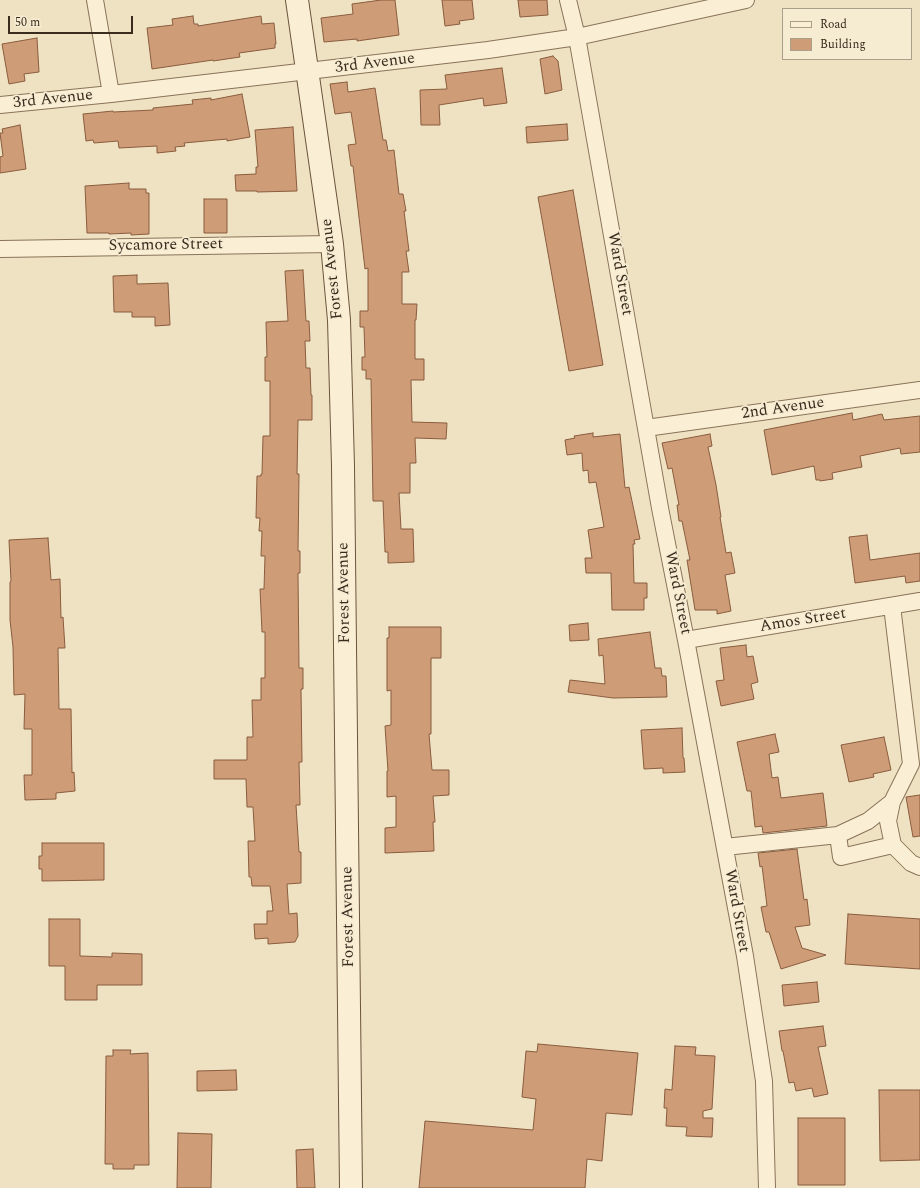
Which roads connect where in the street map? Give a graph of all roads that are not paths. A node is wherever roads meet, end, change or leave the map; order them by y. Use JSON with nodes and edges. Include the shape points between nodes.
{"nodes":[{"id":1,"x":95,"y":0,"type":"edge"},
{"id":2,"x":296,"y":0,"type":"edge"},
{"id":3,"x":568,"y":0,"type":"edge"},
{"id":4,"x":746,"y":0,"type":"edge"},
{"id":5,"x":577,"y":37,"type":"junction"},
{"id":6,"x":308,"y":71,"type":"junction"},
{"id":7,"x":111,"y":94,"type":"junction"},
{"id":8,"x":0,"y":105,"type":"edge"},
{"id":9,"x":332,"y":244,"type":"junction"},
{"id":10,"x":0,"y":249,"type":"edge"},
{"id":11,"x":920,"y":390,"type":"edge"},
{"id":12,"x":646,"y":428,"type":"junction"},
{"id":13,"x":920,"y":602,"type":"edge"},
{"id":14,"x":892,"y":606,"type":"junction"},
{"id":15,"x":686,"y":640,"type":"junction"},
{"id":16,"x":892,"y":802,"type":"junction"},
{"id":17,"x":838,"y":835,"type":"junction"},
{"id":18,"x":893,"y":845,"type":"junction"},
{"id":19,"x":725,"y":847,"type":"junction"},
{"id":20,"x":920,"y":867,"type":"edge"},
{"id":21,"x":352,"y":1188,"type":"edge"},
{"id":22,"x":767,"y":1188,"type":"edge"}],
"edges":[{"from":1,"to":7,"type":"street"},
{"from":2,"to":6,"type":"street","name":"Forest Avenue"},
{"from":3,"to":5,"type":"street","name":"Ward Street"},
{"from":4,"to":5,"type":"street","name":"3rd Avenue"},
{"from":5,"to":6,"type":"street","name":"3rd Avenue"},
{"from":5,"to":12,"type":"street","name":"Ward Street"},
{"from":6,"to":7,"type":"street","name":"3rd Avenue"},
{"from":6,"to":9,"type":"street","name":"Forest Avenue"},
{"from":7,"to":8,"type":"street","name":"3rd Avenue"},
{"from":9,"to":10,"type":"street","name":"Sycamore Street"},
{"from":9,"to":21,"type":"street","name":"Forest Avenue","via":[[339,320],[344,466]]},
{"from":11,"to":12,"type":"street","name":"2nd Avenue"},
{"from":12,"to":15,"type":"street","name":"Ward Street"},
{"from":13,"to":14,"type":"street","name":"Amos Street"},
{"from":14,"to":15,"type":"street","name":"Amos Street"},
{"from":14,"to":16,"type":"street","via":[[911,764]]},
{"from":15,"to":19,"type":"street","name":"Ward Street"},
{"from":16,"to":17,"type":"street","via":[[868,822]]},
{"from":16,"to":18,"type":"street","via":[[888,822]]},
{"from":17,"to":18,"type":"street","via":[[841,857]]},
{"from":17,"to":19,"type":"street"},
{"from":18,"to":20,"type":"street","via":[[911,863]]},
{"from":19,"to":22,"type":"street","name":"Ward Street","via":[[764,1080]]}]}
